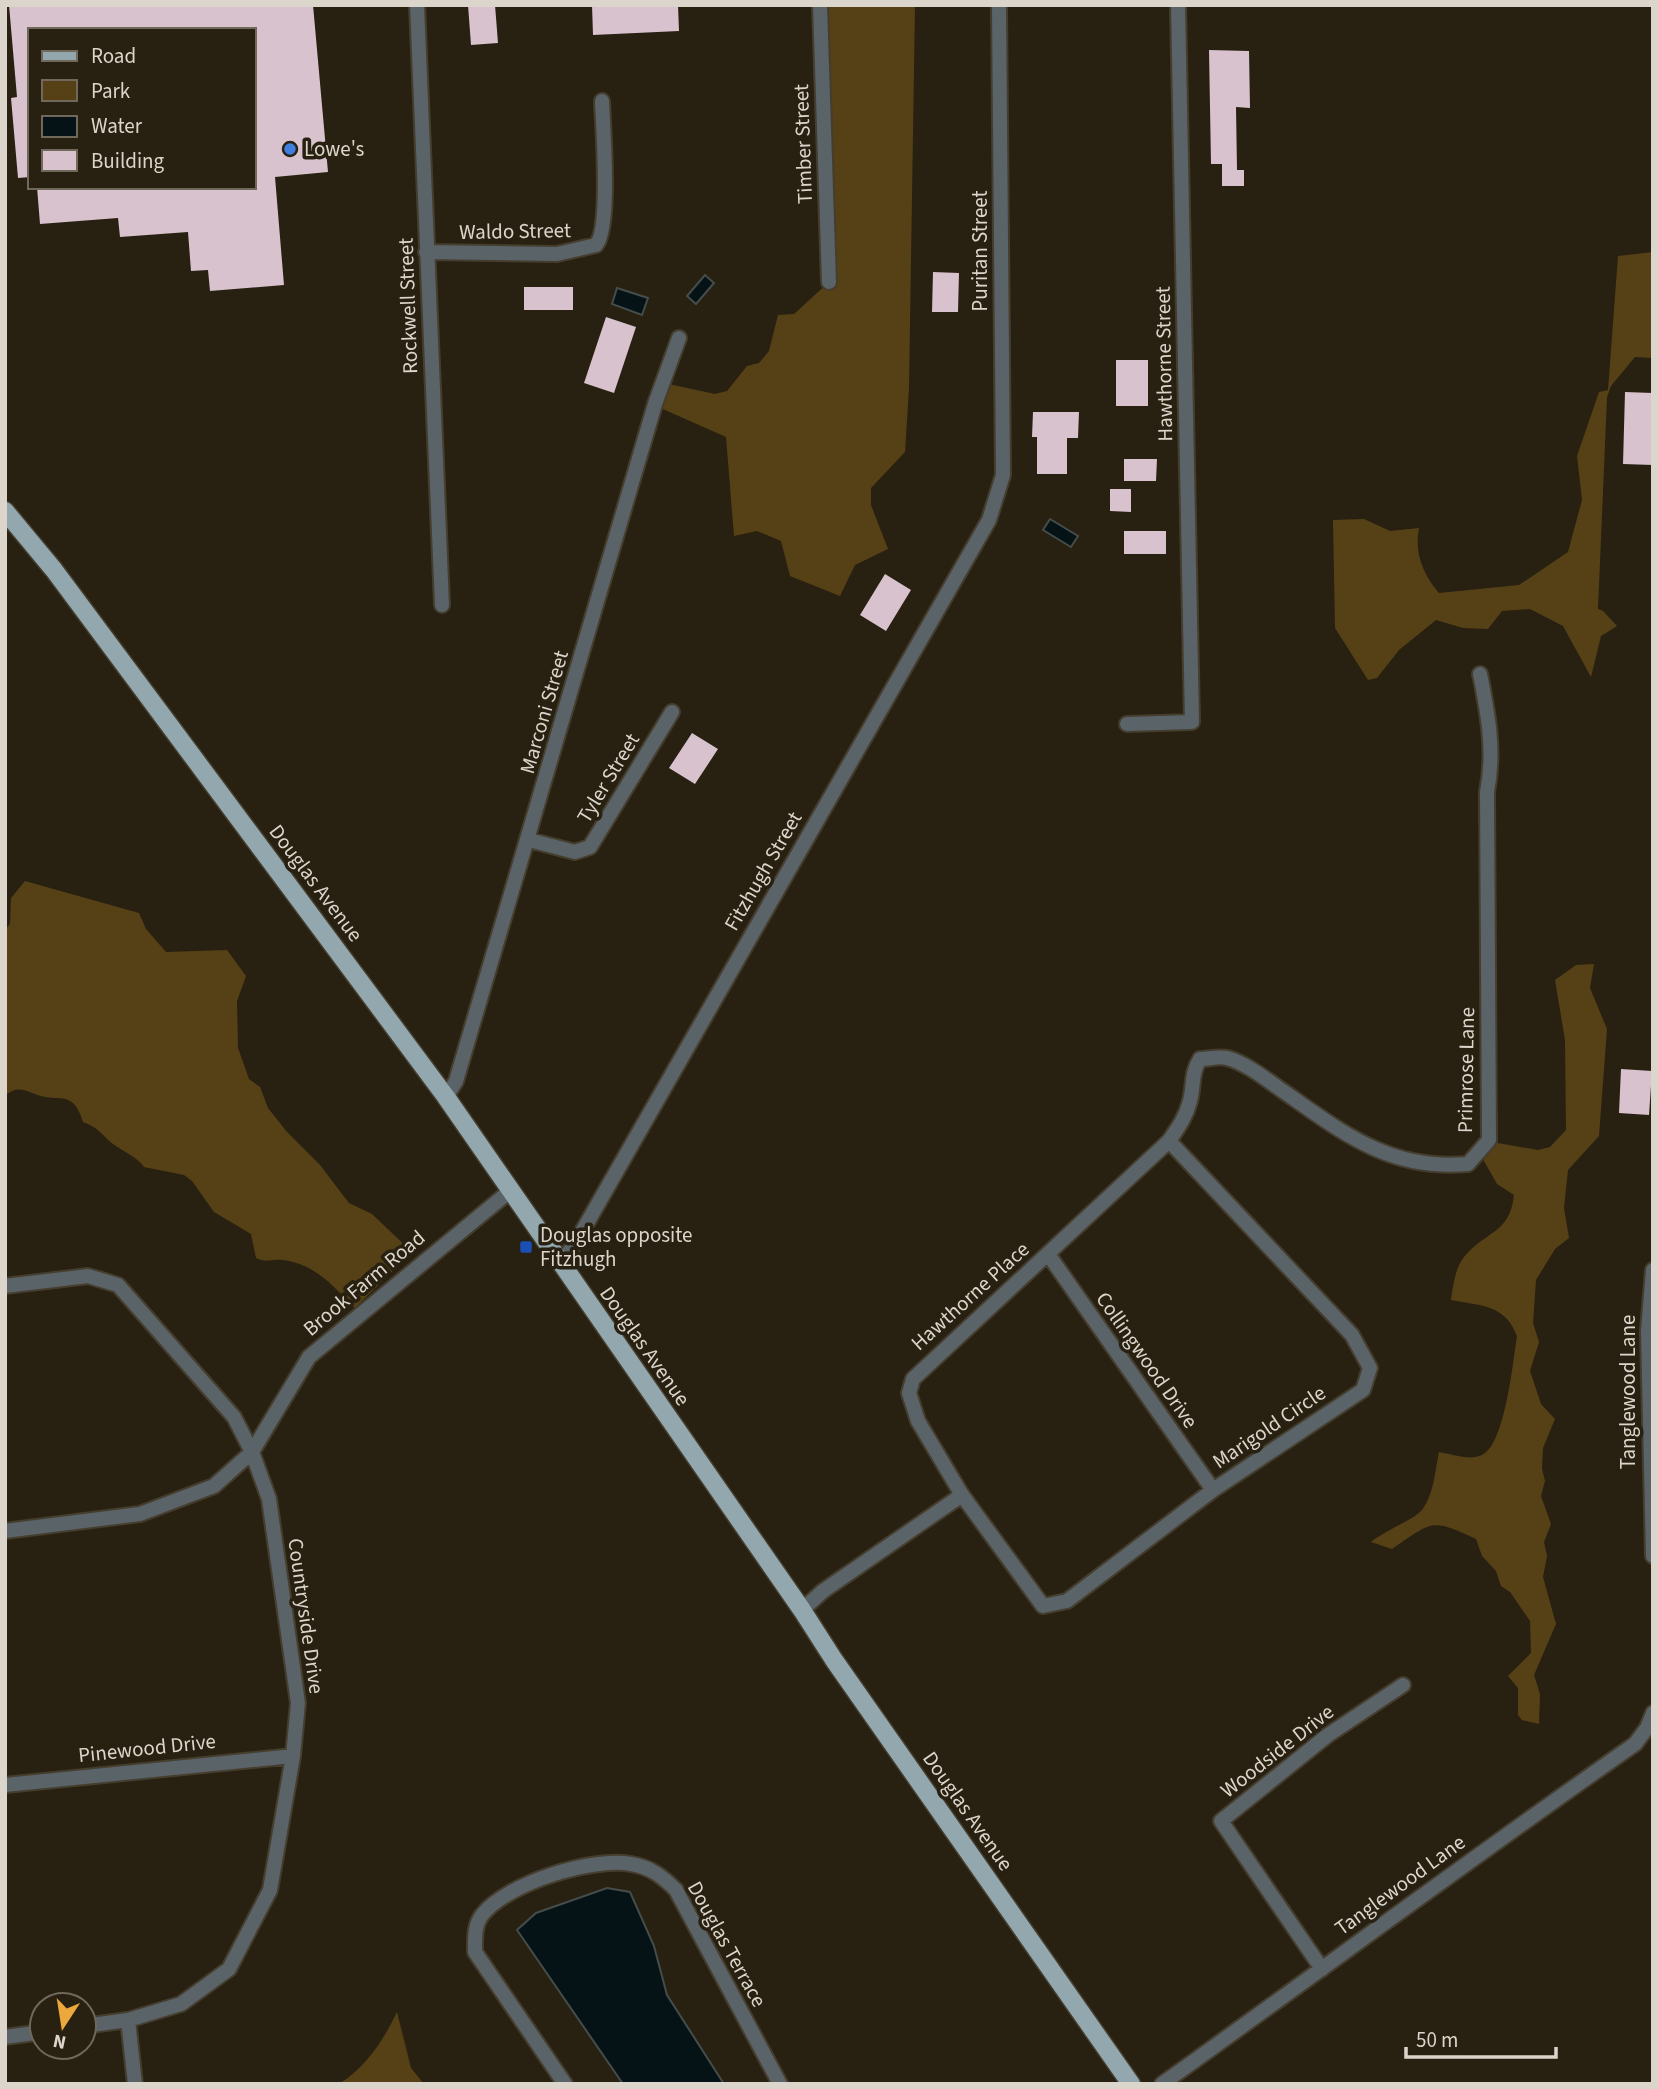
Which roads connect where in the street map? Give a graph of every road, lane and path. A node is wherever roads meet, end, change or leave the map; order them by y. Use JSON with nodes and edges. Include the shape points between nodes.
{"nodes":[{"id":1,"x":417,"y":5,"type":"edge"},
{"id":2,"x":820,"y":5,"type":"edge"},
{"id":3,"x":999,"y":5,"type":"edge"},
{"id":4,"x":1178,"y":5,"type":"edge"},
{"id":5,"x":602,"y":101,"type":"dead end"},
{"id":6,"x":426,"y":252,"type":"junction"},
{"id":7,"x":829,"y":282,"type":"dead end"},
{"id":8,"x":679,"y":338,"type":"dead end"},
{"id":9,"x":999,"y":496,"type":"joint"},
{"id":10,"x":5,"y":511,"type":"edge"},
{"id":11,"x":442,"y":605,"type":"dead end"},
{"id":12,"x":1480,"y":674,"type":"dead end"},
{"id":13,"x":672,"y":712,"type":"dead end"},
{"id":14,"x":1127,"y":724,"type":"dead end"},
{"id":15,"x":529,"y":840,"type":"junction"},
{"id":16,"x":1200,"y":1059,"type":"joint"},
{"id":17,"x":446,"y":1097,"type":"junction"},
{"id":18,"x":1169,"y":1141,"type":"junction"},
{"id":19,"x":510,"y":1191,"type":"junction"},
{"id":20,"x":1048,"y":1254,"type":"junction"},
{"id":21,"x":560,"y":1265,"type":"junction"},
{"id":22,"x":1653,"y":1270,"type":"edge"},
{"id":23,"x":5,"y":1286,"type":"edge"},
{"id":24,"x":1651,"y":1298,"type":"edge"},
{"id":25,"x":252,"y":1452,"type":"junction"},
{"id":26,"x":1213,"y":1490,"type":"junction"},
{"id":27,"x":962,"y":1495,"type":"junction"},
{"id":28,"x":5,"y":1531,"type":"edge"},
{"id":29,"x":1652,"y":1536,"type":"edge"},
{"id":30,"x":1653,"y":1556,"type":"edge"},
{"id":31,"x":802,"y":1611,"type":"junction"},
{"id":32,"x":1403,"y":1685,"type":"dead end"},
{"id":33,"x":1653,"y":1713,"type":"edge"},
{"id":34,"x":293,"y":1756,"type":"junction"},
{"id":35,"x":5,"y":1785,"type":"edge"},
{"id":36,"x":1322,"y":1969,"type":"junction"},
{"id":37,"x":128,"y":2020,"type":"junction"},
{"id":38,"x":98,"y":2024,"type":"edge"},
{"id":39,"x":28,"y":2034,"type":"edge"},
{"id":40,"x":5,"y":2037,"type":"edge"},
{"id":41,"x":135,"y":2084,"type":"edge"},
{"id":42,"x":565,"y":2084,"type":"edge"},
{"id":43,"x":780,"y":2084,"type":"edge"},
{"id":44,"x":1131,"y":2084,"type":"edge"},
{"id":45,"x":1162,"y":2084,"type":"edge"}],
"edges":[{"from":1,"to":6,"type":"street","name":"Rockwell Street"},
{"from":2,"to":7,"type":"street","name":"Timber Street"},
{"from":3,"to":9,"type":"street","name":"Puritan Street","via":[[1003,475]]},
{"from":4,"to":14,"type":"street","name":"Hawthorne Street","via":[[1192,722]]},
{"from":5,"to":6,"type":"street","name":"Waldo Street","via":[[605,218],[600,240],[588,249],[558,254]]},
{"from":6,"to":11,"type":"street","name":"Rockwell Street"},
{"from":8,"to":15,"type":"street","name":"Marconi Street","via":[[655,404]]},
{"from":9,"to":21,"type":"street","name":"Fitzhugh Street"},
{"from":10,"to":17,"type":"main road","name":"Douglas Avenue","via":[[54,570]]},
{"from":12,"to":16,"type":"street","name":"Primrose Lane","via":[[1492,766],[1488,792],[1489,1140],[1468,1164],[1416,1163],[1387,1156],[1227,1058]]},
{"from":13,"to":15,"type":"street","name":"Tyler Street","via":[[590,847],[575,852]]},
{"from":15,"to":17,"type":"street","name":"Marconi Street","via":[[456,1081]]},
{"from":16,"to":18,"type":"street","name":"Hawthorne Place","via":[[1193,1071],[1184,1120]]},
{"from":17,"to":19,"type":"main road","name":"Douglas Avenue"},
{"from":18,"to":20,"type":"street","name":"Hawthorne Place"},
{"from":18,"to":26,"type":"street","name":"Marigold Circle","via":[[1352,1335],[1370,1368],[1363,1390]]},
{"from":19,"to":21,"type":"main road","name":"Douglas Avenue"},
{"from":19,"to":25,"type":"street","name":"Brook Farm Road","via":[[309,1357]]},
{"from":20,"to":26,"type":"street","name":"Collingwood Drive"},
{"from":20,"to":27,"type":"street","name":"Hawthorne Place","via":[[913,1379],[909,1394],[918,1421]]},
{"from":21,"to":31,"type":"main road","name":"Douglas Avenue"},
{"from":22,"to":24,"type":"street","name":"Tanglewood Lane"},
{"from":23,"to":25,"type":"street","name":"Countryside Drive","via":[[88,1276],[118,1285],[234,1417]]},
{"from":24,"to":29,"type":"street","name":"Tanglewood Lane"},
{"from":25,"to":28,"type":"street","name":"Brook Farm Road","via":[[214,1486],[140,1514]]},
{"from":25,"to":34,"type":"street","name":"Countryside Drive","via":[[269,1499],[298,1703]]},
{"from":26,"to":27,"type":"street","name":"Marigold Circle","via":[[1067,1601],[1043,1606]]},
{"from":27,"to":31,"type":"street","via":[[823,1591]]},
{"from":29,"to":30,"type":"street","name":"Tanglewood Lane"},
{"from":31,"to":44,"type":"main road","name":"Douglas Avenue"},
{"from":32,"to":36,"type":"street","name":"Woodside Drive","via":[[1328,1735],[1221,1821]]},
{"from":33,"to":36,"type":"street","name":"Tanglewood Lane","via":[[1635,1744]]},
{"from":34,"to":35,"type":"street","name":"Pinewood Drive"},
{"from":34,"to":37,"type":"street","name":"Countryside Drive","via":[[270,1890],[229,1969],[181,2004]]},
{"from":36,"to":45,"type":"street","name":"Tanglewood Lane"},
{"from":37,"to":38,"type":"street","name":"Countryside Drive"},
{"from":37,"to":41,"type":"street"},
{"from":39,"to":40,"type":"street"},
{"from":42,"to":43,"type":"street","name":"Douglas Terrace","via":[[475,1952],[474,1934],[482,1916],[508,1894],[579,1867],[608,1863],[644,1867],[660,1874],[676,1890]]}]}
